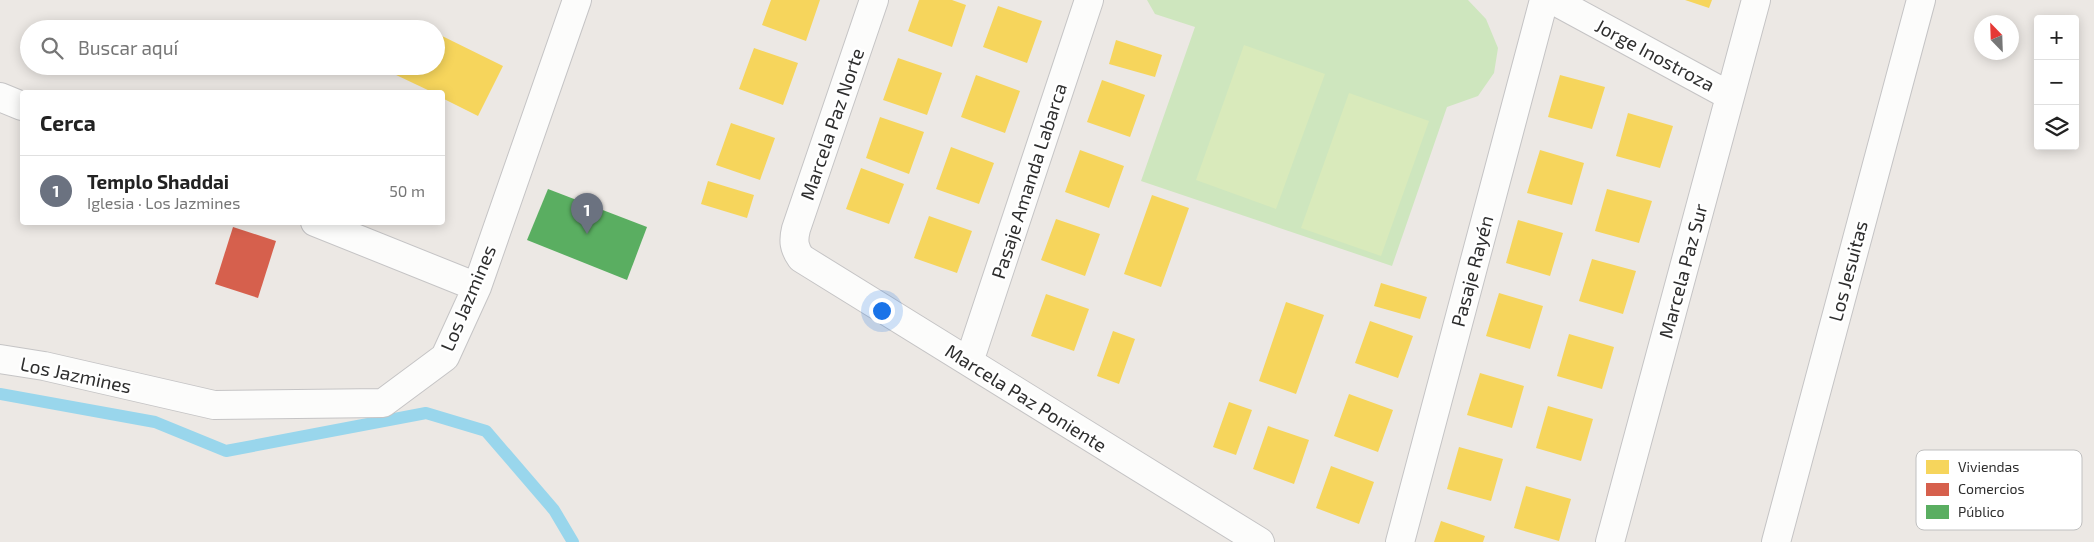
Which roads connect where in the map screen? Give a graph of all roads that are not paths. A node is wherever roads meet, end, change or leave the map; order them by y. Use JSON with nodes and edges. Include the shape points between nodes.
{"nodes":[{"id":1,"x":577,"y":0,"type":"edge"},
{"id":2,"x":874,"y":0,"type":"edge"},
{"id":3,"x":1089,"y":0,"type":"edge"},
{"id":4,"x":1544,"y":0,"type":"edge"},
{"id":5,"x":1553,"y":0,"type":"edge"},
{"id":6,"x":1756,"y":0,"type":"edge"},
{"id":7,"x":1920,"y":0,"type":"edge"},
{"id":8,"x":1730,"y":96,"type":"junction"},
{"id":9,"x":0,"y":97,"type":"edge"},
{"id":10,"x":20,"y":105,"type":"edge"},
{"id":11,"x":322,"y":225,"type":"edge"},
{"id":12,"x":795,"y":249,"type":"joint"},
{"id":13,"x":476,"y":287,"type":"junction"},
{"id":14,"x":0,"y":359,"type":"edge"},
{"id":15,"x":969,"y":362,"type":"junction"},
{"id":16,"x":1260,"y":542,"type":"edge"},
{"id":17,"x":1400,"y":542,"type":"edge"},
{"id":18,"x":1610,"y":542,"type":"edge"},
{"id":19,"x":1776,"y":542,"type":"edge"}],
"edges":[{"from":1,"to":13,"type":"street","name":"Los Jazmines"},
{"from":2,"to":12,"type":"street","name":"Marcela Paz Norte","via":[[796,229]]},
{"from":3,"to":15,"type":"street","name":"Pasaje Amanda Labarca"},
{"from":4,"to":17,"type":"street","name":"Pasaje Rayén"},
{"from":5,"to":8,"type":"street","name":"Jorge Inostroza"},
{"from":6,"to":8,"type":"street","name":"Marcela Paz Sur"},
{"from":7,"to":19,"type":"street","name":"Los Jesuitas"},
{"from":8,"to":18,"type":"street","name":"Marcela Paz Sur"},
{"from":9,"to":10,"type":"street"},
{"from":11,"to":13,"type":"street"},
{"from":12,"to":15,"type":"street","name":"Marcela Paz Poniente","via":[[809,264]]},
{"from":13,"to":14,"type":"street","name":"Los Jazmines","via":[[445,357],[384,403],[214,405]]},
{"from":15,"to":16,"type":"street","name":"Marcela Paz Poniente"}]}
